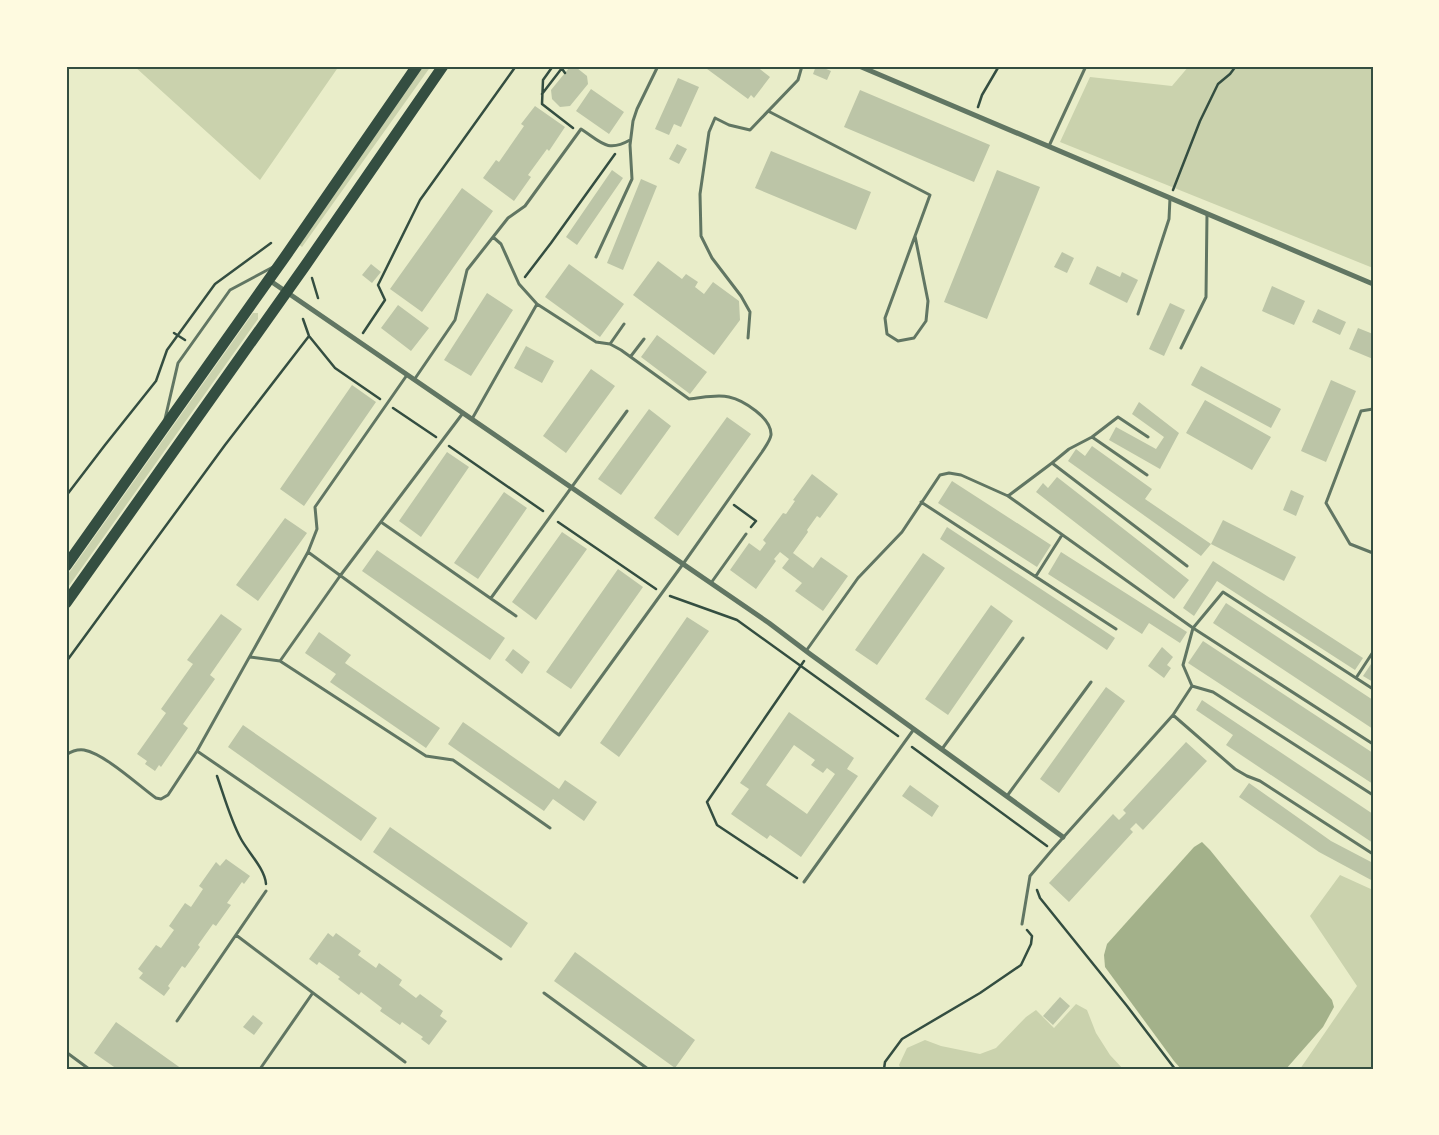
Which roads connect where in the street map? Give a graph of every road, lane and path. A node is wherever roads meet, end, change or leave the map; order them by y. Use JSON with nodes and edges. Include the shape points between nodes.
{"nodes":[{"id":1,"x":417,"y":66,"type":"edge"},
{"id":2,"x":443,"y":66,"type":"edge"},
{"id":3,"x":516,"y":66,"type":"edge"},
{"id":4,"x":553,"y":66,"type":"edge"},
{"id":5,"x":658,"y":66,"type":"edge"},
{"id":6,"x":802,"y":66,"type":"edge"},
{"id":7,"x":860,"y":66,"type":"edge"},
{"id":8,"x":999,"y":66,"type":"edge"},
{"id":9,"x":1086,"y":66,"type":"edge"},
{"id":10,"x":1236,"y":66,"type":"edge"},
{"id":11,"x":561,"y":67,"type":"edge"},
{"id":12,"x":565,"y":73,"type":"dead end"},
{"id":13,"x":541,"y":95,"type":"junction"},
{"id":14,"x":982,"y":95,"type":"dead end"},
{"id":15,"x":768,"y":111,"type":"junction"},
{"id":16,"x":573,"y":128,"type":"dead end"},
{"id":17,"x":630,"y":140,"type":"junction"},
{"id":18,"x":622,"y":145,"type":"junction"},
{"id":19,"x":1049,"y":146,"type":"junction"},
{"id":20,"x":1170,"y":197,"type":"junction"},
{"id":21,"x":1207,"y":214,"type":"junction"},
{"id":22,"x":915,"y":236,"type":"junction"},
{"id":23,"x":493,"y":237,"type":"junction"},
{"id":24,"x":271,"y":243,"type":"dead end"},
{"id":25,"x":596,"y":257,"type":"dead end"},
{"id":26,"x":282,"y":262,"type":"junction"},
{"id":27,"x":305,"y":266,"type":"junction"},
{"id":28,"x":268,"y":280,"type":"junction"},
{"id":29,"x":519,"y":284,"type":"junction"},
{"id":30,"x":1373,"y":284,"type":"edge"},
{"id":31,"x":286,"y":292,"type":"junction"},
{"id":32,"x":318,"y":298,"type":"dead end"},
{"id":33,"x":537,"y":304,"type":"junction"},
{"id":34,"x":1138,"y":314,"type":"dead end"},
{"id":35,"x":624,"y":324,"type":"dead end"},
{"id":36,"x":174,"y":333,"type":"dead end"},
{"id":37,"x":179,"y":335,"type":"junction"},
{"id":38,"x":309,"y":336,"type":"dead end"},
{"id":39,"x":748,"y":338,"type":"dead end"},
{"id":40,"x":644,"y":339,"type":"dead end"},
{"id":41,"x":358,"y":341,"type":"junction"},
{"id":42,"x":191,"y":344,"type":"junction"},
{"id":43,"x":610,"y":344,"type":"junction"},
{"id":44,"x":1180,"y":348,"type":"dead end"},
{"id":45,"x":631,"y":356,"type":"junction"},
{"id":46,"x":407,"y":375,"type":"junction"},
{"id":47,"x":414,"y":380,"type":"junction"},
{"id":48,"x":1373,"y":409,"type":"edge"},
{"id":49,"x":627,"y":411,"type":"dead end"},
{"id":50,"x":462,"y":413,"type":"junction"},
{"id":51,"x":472,"y":420,"type":"junction"},
{"id":52,"x":162,"y":431,"type":"junction"},
{"id":53,"x":1092,"y":437,"type":"junction"},
{"id":54,"x":1148,"y":437,"type":"dead end"},
{"id":55,"x":1052,"y":463,"type":"junction"},
{"id":56,"x":1147,"y":474,"type":"dead end"},
{"id":57,"x":572,"y":488,"type":"junction"},
{"id":58,"x":66,"y":496,"type":"edge"},
{"id":59,"x":1008,"y":496,"type":"junction"},
{"id":60,"x":728,"y":500,"type":"junction"},
{"id":61,"x":921,"y":502,"type":"junction"},
{"id":62,"x":382,"y":522,"type":"junction"},
{"id":63,"x":746,"y":534,"type":"joint"},
{"id":64,"x":1062,"y":535,"type":"junction"},
{"id":65,"x":308,"y":552,"type":"junction"},
{"id":66,"x":1373,"y":553,"type":"edge"},
{"id":67,"x":683,"y":564,"type":"junction"},
{"id":68,"x":66,"y":566,"type":"edge"},
{"id":69,"x":1187,"y":566,"type":"dead end"},
{"id":70,"x":340,"y":576,"type":"junction"},
{"id":71,"x":1036,"y":576,"type":"junction"},
{"id":72,"x":711,"y":583,"type":"junction"},
{"id":73,"x":491,"y":598,"type":"junction"},
{"id":74,"x":66,"y":603,"type":"edge"},
{"id":75,"x":516,"y":616,"type":"dead end"},
{"id":76,"x":1193,"y":628,"type":"junction"},
{"id":77,"x":1116,"y":629,"type":"dead end"},
{"id":78,"x":1023,"y":638,"type":"dead end"},
{"id":79,"x":806,"y":651,"type":"junction"},
{"id":80,"x":1373,"y":652,"type":"edge"},
{"id":81,"x":250,"y":657,"type":"junction"},
{"id":82,"x":280,"y":661,"type":"junction"},
{"id":83,"x":66,"y":662,"type":"edge"},
{"id":84,"x":800,"y":666,"type":"dead end"},
{"id":85,"x":1356,"y":678,"type":"junction"},
{"id":86,"x":1091,"y":682,"type":"dead end"},
{"id":87,"x":1192,"y":686,"type":"junction"},
{"id":88,"x":1373,"y":689,"type":"edge"},
{"id":89,"x":1173,"y":715,"type":"junction"},
{"id":90,"x":914,"y":729,"type":"junction"},
{"id":91,"x":1373,"y":744,"type":"edge"},
{"id":92,"x":942,"y":750,"type":"junction"},
{"id":93,"x":197,"y":752,"type":"junction"},
{"id":94,"x":66,"y":755,"type":"edge"},
{"id":95,"x":213,"y":762,"type":"junction"},
{"id":96,"x":1373,"y":795,"type":"edge"},
{"id":97,"x":1007,"y":796,"type":"junction"},
{"id":98,"x":550,"y":828,"type":"dead end"},
{"id":99,"x":1063,"y":837,"type":"junction"},
{"id":100,"x":1373,"y":854,"type":"edge"},
{"id":101,"x":1030,"y":876,"type":"junction"},
{"id":102,"x":804,"y":882,"type":"joint"},
{"id":103,"x":266,"y":891,"type":"joint"},
{"id":104,"x":1022,"y":924,"type":"joint"},
{"id":105,"x":236,"y":936,"type":"junction"},
{"id":106,"x":500,"y":959,"type":"dead end"},
{"id":107,"x":544,"y":993,"type":"dead end"},
{"id":108,"x":312,"y":994,"type":"junction"},
{"id":109,"x":176,"y":1021,"type":"dead end"},
{"id":110,"x":66,"y":1052,"type":"edge"},
{"id":111,"x":405,"y":1062,"type":"dead end"},
{"id":112,"x":89,"y":1069,"type":"edge"},
{"id":113,"x":260,"y":1069,"type":"edge"},
{"id":114,"x":648,"y":1069,"type":"edge"},
{"id":115,"x":884,"y":1069,"type":"edge"},
{"id":116,"x":1175,"y":1069,"type":"edge"}],
"edges":[{"from":1,"to":26,"type":"highway"},
{"from":2,"to":27,"type":"highway"},
{"from":3,"to":41,"type":"path","via":[[420,200],[378,285],[385,300]]},
{"from":4,"to":13,"type":"path","via":[[543,80]]},
{"from":5,"to":17,"type":"lane","via":[[637,109]]},
{"from":6,"to":15,"type":"lane","via":[[798,80]]},
{"from":7,"to":19,"type":"street"},
{"from":8,"to":14,"type":"path"},
{"from":9,"to":19,"type":"lane"},
{"from":10,"to":20,"type":"path","via":[[1218,84]]},
{"from":11,"to":12,"type":"path"},
{"from":11,"to":13,"type":"path"},
{"from":13,"to":16,"type":"path","via":[[542,104]]},
{"from":15,"to":22,"type":"lane","via":[[930,195]]},
{"from":15,"to":39,"type":"lane","via":[[750,130],[715,118],[709,132],[700,194],[701,236],[712,258],[750,312]]},
{"from":17,"to":18,"type":"lane"},
{"from":17,"to":25,"type":"lane","via":[[632,179]]},
{"from":18,"to":23,"type":"lane","via":[[608,146],[582,129],[525,206],[508,218]]},
{"from":18,"to":29,"type":"path"},
{"from":19,"to":20,"type":"street"},
{"from":20,"to":21,"type":"street"},
{"from":20,"to":34,"type":"lane","via":[[1169,219]]},
{"from":21,"to":30,"type":"street"},
{"from":21,"to":44,"type":"lane","via":[[1206,297]]},
{"from":22,"to":22,"type":"lane","via":[[885,318],[887,334],[898,341],[914,338],[926,321],[928,300]]},
{"from":23,"to":29,"type":"lane","via":[[501,244]]},
{"from":23,"to":47,"type":"lane","via":[[467,270],[455,320]]},
{"from":24,"to":37,"type":"path","via":[[215,284]]},
{"from":26,"to":28,"type":"highway"},
{"from":26,"to":42,"type":"lane","via":[[230,290]]},
{"from":27,"to":31,"type":"highway"},
{"from":27,"to":32,"type":"path","via":[[311,270]]},
{"from":28,"to":31,"type":"street"},
{"from":28,"to":52,"type":"highway"},
{"from":29,"to":33,"type":"lane"},
{"from":31,"to":41,"type":"street"},
{"from":31,"to":74,"type":"highway"},
{"from":33,"to":43,"type":"lane","via":[[596,342]]},
{"from":33,"to":51,"type":"lane"},
{"from":35,"to":43,"type":"lane"},
{"from":36,"to":37,"type":"path"},
{"from":37,"to":42,"type":"path"},
{"from":37,"to":58,"type":"path","via":[[167,350],[156,380]]},
{"from":38,"to":83,"type":"path"},
{"from":40,"to":45,"type":"lane"},
{"from":41,"to":46,"type":"street"},
{"from":42,"to":52,"type":"lane","via":[[178,363]]},
{"from":43,"to":45,"type":"lane"},
{"from":45,"to":60,"type":"lane","via":[[689,399],[729,397],[754,409],[768,426],[770,440]]},
{"from":46,"to":47,"type":"street"},
{"from":46,"to":65,"type":"lane","via":[[315,507],[317,529]]},
{"from":47,"to":50,"type":"street"},
{"from":48,"to":66,"type":"lane","via":[[1361,411],[1326,503],[1350,544]]},
{"from":49,"to":57,"type":"lane"},
{"from":50,"to":51,"type":"street"},
{"from":50,"to":62,"type":"lane"},
{"from":51,"to":57,"type":"street"},
{"from":52,"to":68,"type":"highway"},
{"from":53,"to":54,"type":"lane","via":[[1118,418]]},
{"from":53,"to":55,"type":"lane","via":[[1069,448]]},
{"from":53,"to":56,"type":"lane"},
{"from":55,"to":59,"type":"lane"},
{"from":55,"to":69,"type":"lane"},
{"from":57,"to":67,"type":"street"},
{"from":57,"to":73,"type":"lane"},
{"from":59,"to":61,"type":"lane","via":[[950,472],[940,475]]},
{"from":59,"to":64,"type":"lane"},
{"from":60,"to":63,"type":"path","via":[[756,521]]},
{"from":60,"to":67,"type":"lane"},
{"from":61,"to":71,"type":"lane"},
{"from":61,"to":79,"type":"lane","via":[[902,532],[858,578]]},
{"from":62,"to":70,"type":"lane"},
{"from":62,"to":73,"type":"lane"},
{"from":63,"to":72,"type":"lane"},
{"from":64,"to":71,"type":"lane"},
{"from":64,"to":76,"type":"lane"},
{"from":65,"to":70,"type":"lane"},
{"from":65,"to":81,"type":"lane"},
{"from":67,"to":70,"type":"lane","via":[[559,735]]},
{"from":67,"to":72,"type":"street"},
{"from":70,"to":82,"type":"lane"},
{"from":71,"to":77,"type":"lane"},
{"from":72,"to":79,"type":"street"},
{"from":73,"to":75,"type":"lane"},
{"from":76,"to":85,"type":"lane","via":[[1223,592]]},
{"from":76,"to":87,"type":"lane","via":[[1183,665]]},
{"from":76,"to":91,"type":"lane"},
{"from":78,"to":92,"type":"lane"},
{"from":79,"to":90,"type":"street"},
{"from":80,"to":85,"type":"lane"},
{"from":81,"to":82,"type":"lane"},
{"from":81,"to":93,"type":"lane"},
{"from":82,"to":98,"type":"lane","via":[[426,756],[453,760]]},
{"from":84,"to":102,"type":"path","via":[[707,802],[717,824]]},
{"from":85,"to":88,"type":"lane"},
{"from":86,"to":97,"type":"lane"},
{"from":87,"to":89,"type":"lane"},
{"from":87,"to":96,"type":"lane","via":[[1213,692]]},
{"from":89,"to":99,"type":"lane"},
{"from":89,"to":100,"type":"lane","via":[[1235,769],[1260,781]]},
{"from":90,"to":92,"type":"street"},
{"from":90,"to":102,"type":"lane"},
{"from":92,"to":97,"type":"street"},
{"from":93,"to":94,"type":"lane","via":[[162,799],[156,798],[95,753],[83,750]]},
{"from":93,"to":95,"type":"lane"},
{"from":95,"to":103,"type":"path","via":[[240,838],[262,870]]},
{"from":95,"to":106,"type":"lane"},
{"from":97,"to":99,"type":"street"},
{"from":99,"to":101,"type":"lane"},
{"from":101,"to":104,"type":"lane"},
{"from":101,"to":116,"type":"path","via":[[1040,898]]},
{"from":103,"to":105,"type":"lane"},
{"from":104,"to":115,"type":"path","via":[[1032,936],[1021,965],[902,1039],[885,1062]]},
{"from":105,"to":108,"type":"lane"},
{"from":105,"to":109,"type":"lane"},
{"from":107,"to":114,"type":"lane"},
{"from":108,"to":111,"type":"lane"},
{"from":108,"to":113,"type":"lane"},
{"from":110,"to":112,"type":"lane"}]}
